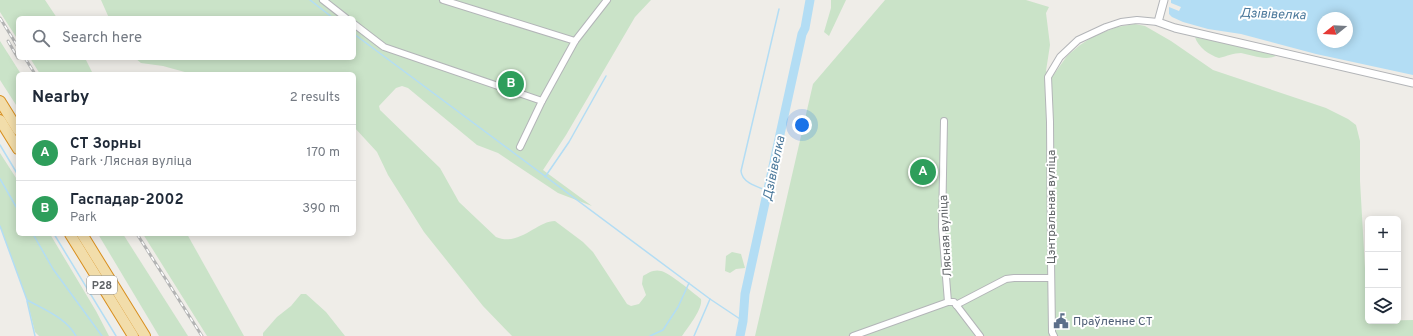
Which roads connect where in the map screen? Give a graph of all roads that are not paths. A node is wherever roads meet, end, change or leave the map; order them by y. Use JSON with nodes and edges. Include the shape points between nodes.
{"nodes":[{"id":1,"x":323,"y":0,"type":"edge"},
{"id":2,"x":443,"y":0,"type":"edge"},
{"id":3,"x":607,"y":0,"type":"edge"},
{"id":4,"x":1164,"y":0,"type":"edge"},
{"id":5,"x":343,"y":16,"type":"edge"},
{"id":6,"x":1158,"y":22,"type":"junction"},
{"id":7,"x":356,"y":26,"type":"edge"},
{"id":8,"x":575,"y":40,"type":"junction"},
{"id":9,"x":1413,"y":83,"type":"edge"},
{"id":10,"x":0,"y":101,"type":"edge"},
{"id":11,"x":542,"y":101,"type":"junction"},
{"id":12,"x":0,"y":120,"type":"edge"},
{"id":13,"x":944,"y":122,"type":"dead end"},
{"id":14,"x":16,"y":127,"type":"edge"},
{"id":15,"x":16,"y":146,"type":"edge"},
{"id":16,"x":520,"y":147,"type":"dead end"},
{"id":17,"x":71,"y":236,"type":"edge"},
{"id":18,"x":83,"y":236,"type":"edge"},
{"id":19,"x":1051,"y":278,"type":"junction"},
{"id":20,"x":948,"y":302,"type":"junction"},
{"id":21,"x":956,"y":305,"type":"junction"},
{"id":22,"x":133,"y":336,"type":"edge"},
{"id":23,"x":145,"y":336,"type":"edge"},
{"id":24,"x":853,"y":336,"type":"edge"},
{"id":25,"x":980,"y":336,"type":"edge"},
{"id":26,"x":1054,"y":336,"type":"edge"}],
"edges":[{"from":1,"to":5,"type":"street"},
{"from":2,"to":8,"type":"street"},
{"from":3,"to":8,"type":"street"},
{"from":4,"to":6,"type":"street"},
{"from":6,"to":9,"type":"street","via":[[1190,32]]},
{"from":6,"to":19,"type":"street","name":"Цэнтральная вуліца","via":[[1121,22],[1078,40],[1060,57],[1048,77]]},
{"from":7,"to":11,"type":"street","via":[[384,47]]},
{"from":8,"to":11,"type":"street"},
{"from":10,"to":14,"type":"highway"},
{"from":11,"to":16,"type":"street"},
{"from":12,"to":15,"type":"highway"},
{"from":13,"to":20,"type":"street","name":"Лясная вуліца","via":[[942,227]]},
{"from":17,"to":22,"type":"highway","number":"Р28"},
{"from":18,"to":23,"type":"highway","number":"Р28"},
{"from":19,"to":21,"type":"street","via":[[1006,279]]},
{"from":19,"to":26,"type":"street","name":"Цэнтральная вуліца"},
{"from":20,"to":21,"type":"street","via":[[954,302]]},
{"from":20,"to":24,"type":"street"},
{"from":21,"to":25,"type":"street"}]}
